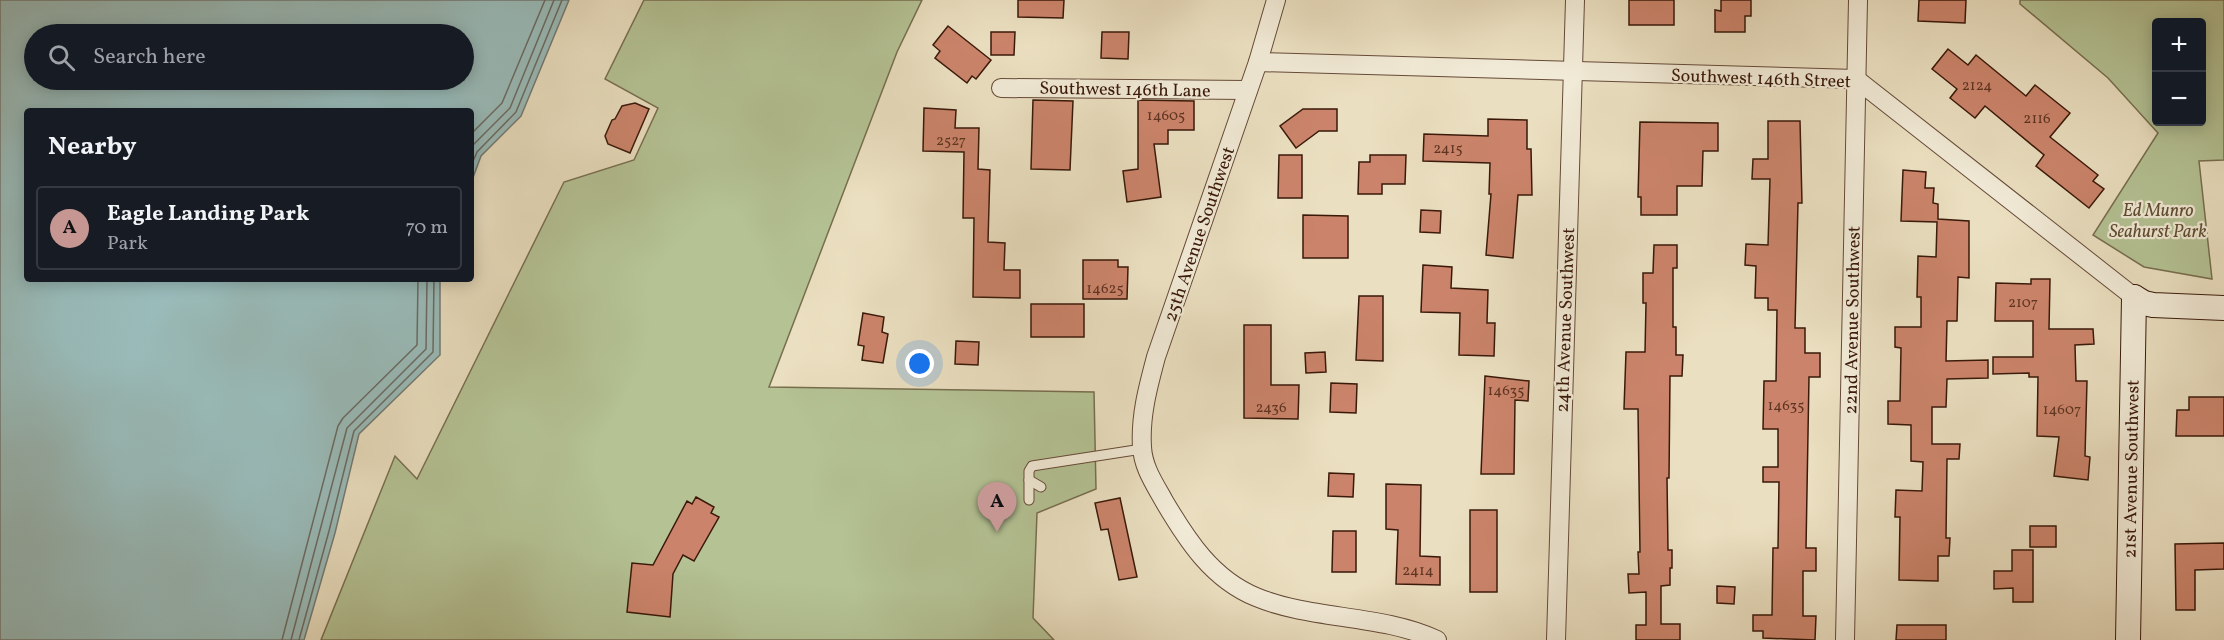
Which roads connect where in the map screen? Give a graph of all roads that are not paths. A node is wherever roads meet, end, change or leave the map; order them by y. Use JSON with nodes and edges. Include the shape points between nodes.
{"nodes":[{"id":1,"x":1276,"y":0,"type":"edge"},
{"id":2,"x":1575,"y":0,"type":"edge"},
{"id":3,"x":1858,"y":0,"type":"edge"},
{"id":4,"x":1258,"y":62,"type":"junction"},
{"id":5,"x":1573,"y":71,"type":"junction"},
{"id":6,"x":1856,"y":79,"type":"junction"},
{"id":7,"x":1001,"y":88,"type":"dead end"},
{"id":8,"x":1248,"y":90,"type":"junction"},
{"id":9,"x":2134,"y":297,"type":"junction"},
{"id":10,"x":2224,"y":308,"type":"edge"},
{"id":11,"x":1142,"y":449,"type":"junction"},
{"id":12,"x":1019,"y":471,"type":"dead end"},
{"id":13,"x":1029,"y":476,"type":"junction"},
{"id":14,"x":1041,"y":487,"type":"dead end"},
{"id":15,"x":1029,"y":500,"type":"dead end"},
{"id":16,"x":1437,"y":640,"type":"edge"},
{"id":17,"x":1556,"y":640,"type":"edge"},
{"id":18,"x":1845,"y":640,"type":"edge"},
{"id":19,"x":2128,"y":640,"type":"edge"}],
"edges":[{"from":1,"to":4,"type":"street","name":"25th Avenue Southwest"},
{"from":2,"to":5,"type":"street","name":"24th Avenue Southwest"},
{"from":3,"to":6,"type":"street","name":"22nd Avenue Southwest"},
{"from":4,"to":5,"type":"street","name":"Southwest 146th Street"},
{"from":4,"to":8,"type":"street","name":"25th Avenue Southwest"},
{"from":5,"to":6,"type":"street","name":"Southwest 146th Street"},
{"from":5,"to":17,"type":"street","name":"24th Avenue Southwest"},
{"from":6,"to":9,"type":"street","name":"Southwest 146th Street"},
{"from":6,"to":18,"type":"street","name":"22nd Avenue Southwest"},
{"from":7,"to":8,"type":"street","name":"Southwest 146th Lane"},
{"from":8,"to":11,"type":"street","name":"25th Avenue Southwest","via":[[1156,357],[1142,421]]},
{"from":9,"to":10,"type":"street","name":"Southwest 146th Street","via":[[2153,305]]},
{"from":9,"to":19,"type":"street","name":"21st Avenue Southwest"},
{"from":11,"to":13,"type":"lane","via":[[1038,464],[1032,466]]},
{"from":11,"to":16,"type":"street","name":"25th Avenue Southwest","via":[[1147,472],[1185,537],[1229,583],[1281,605],[1386,624]]},
{"from":12,"to":13,"type":"lane"},
{"from":13,"to":14,"type":"lane"},
{"from":13,"to":15,"type":"lane"}]}
